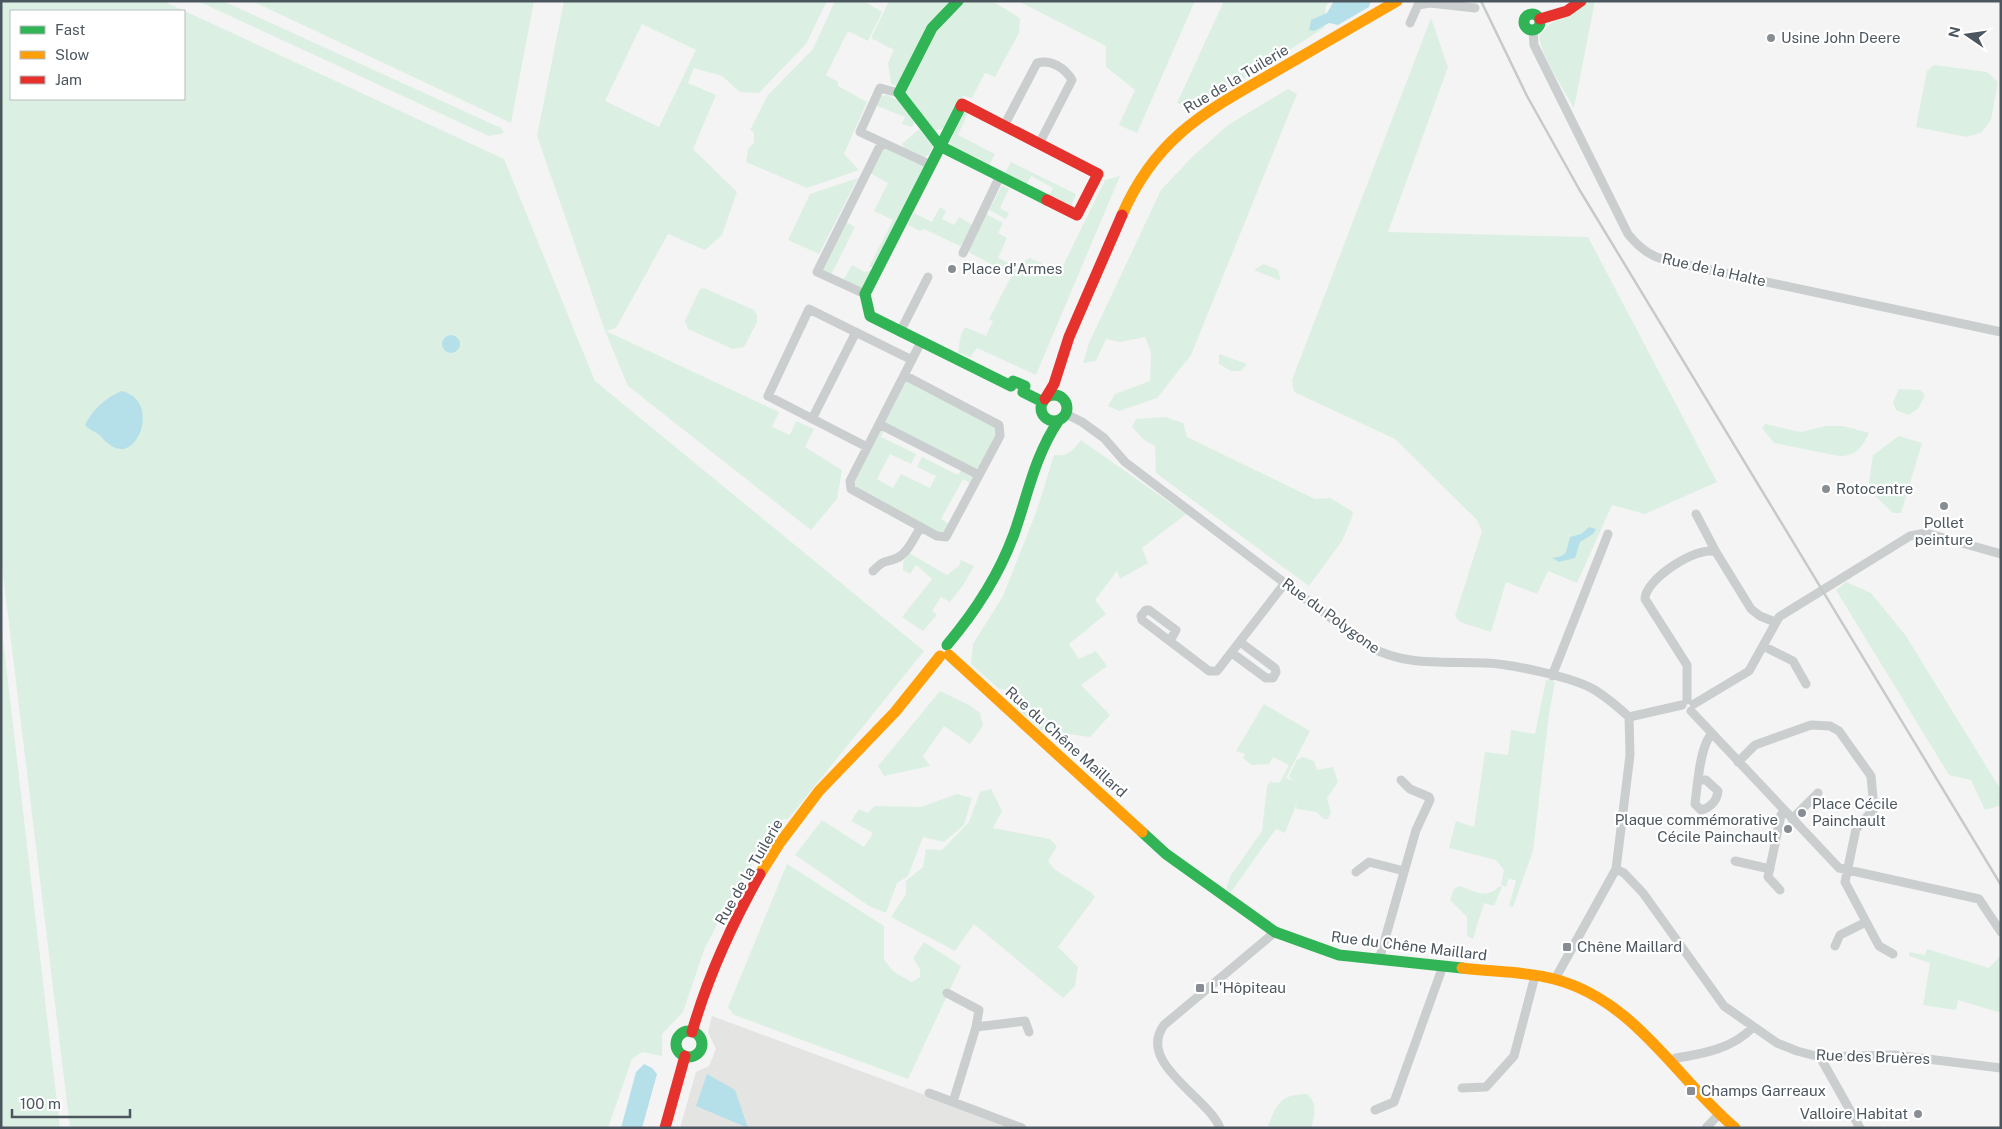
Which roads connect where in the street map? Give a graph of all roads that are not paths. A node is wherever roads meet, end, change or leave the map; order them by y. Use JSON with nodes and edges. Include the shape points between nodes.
{"nodes":[{"id":1,"x":958,"y":1,"type":"edge"},
{"id":2,"x":1397,"y":1,"type":"edge"},
{"id":3,"x":1581,"y":1,"type":"edge"},
{"id":4,"x":1417,"y":3,"type":"edge"},
{"id":5,"x":1475,"y":8,"type":"dead end"},
{"id":6,"x":1410,"y":23,"type":"dead end"},
{"id":7,"x":1533,"y":30,"type":"joint"},
{"id":8,"x":899,"y":93,"type":"junction"},
{"id":9,"x":1004,"y":126,"type":"junction"},
{"id":10,"x":882,"y":142,"type":"junction"},
{"id":11,"x":1039,"y":144,"type":"junction"},
{"id":12,"x":940,"y":146,"type":"junction"},
{"id":13,"x":931,"y":165,"type":"junction"},
{"id":14,"x":1000,"y":176,"type":"junction"},
{"id":15,"x":963,"y":253,"type":"dead end"},
{"id":16,"x":928,"y":277,"type":"dead end"},
{"id":17,"x":865,"y":294,"type":"junction"},
{"id":18,"x":856,"y":332,"type":"junction"},
{"id":19,"x":900,"y":332,"type":"junction"},
{"id":20,"x":2001,"y":332,"type":"edge"},
{"id":21,"x":921,"y":342,"type":"junction"},
{"id":22,"x":1064,"y":353,"type":"junction"},
{"id":23,"x":912,"y":360,"type":"junction"},
{"id":24,"x":904,"y":375,"type":"junction"},
{"id":25,"x":1064,"y":401,"type":"junction"},
{"id":26,"x":1043,"y":405,"type":"junction"},
{"id":27,"x":1062,"y":417,"type":"junction"},
{"id":28,"x":812,"y":419,"type":"junction"},
{"id":29,"x":878,"y":424,"type":"junction"},
{"id":30,"x":867,"y":447,"type":"junction"},
{"id":31,"x":1040,"y":453,"type":"junction"},
{"id":32,"x":979,"y":475,"type":"junction"},
{"id":33,"x":1696,"y":514,"type":"dead end"},
{"id":34,"x":920,"y":527,"type":"junction"},
{"id":35,"x":1608,"y":534,"type":"dead end"},
{"id":36,"x":1716,"y":552,"type":"junction"},
{"id":37,"x":2001,"y":554,"type":"edge"},
{"id":38,"x":873,"y":571,"type":"dead end"},
{"id":39,"x":1285,"y":582,"type":"junction"},
{"id":40,"x":1775,"y":622,"type":"junction"},
{"id":41,"x":1170,"y":641,"type":"dead end"},
{"id":42,"x":1240,"y":642,"type":"junction"},
{"id":43,"x":1763,"y":646,"type":"junction"},
{"id":44,"x":945,"y":652,"type":"junction"},
{"id":45,"x":1232,"y":653,"type":"junction"},
{"id":46,"x":1552,"y":676,"type":"junction"},
{"id":47,"x":1806,"y":684,"type":"dead end"},
{"id":48,"x":1688,"y":705,"type":"junction"},
{"id":49,"x":1629,"y":717,"type":"junction"},
{"id":50,"x":1712,"y":734,"type":"junction"},
{"id":51,"x":1738,"y":762,"type":"junction"},
{"id":52,"x":1401,"y":780,"type":"dead end"},
{"id":53,"x":1698,"y":780,"type":"dead end"},
{"id":54,"x":1818,"y":793,"type":"dead end"},
{"id":55,"x":1784,"y":811,"type":"junction"},
{"id":56,"x":1792,"y":819,"type":"junction"},
{"id":57,"x":1736,"y":861,"type":"dead end"},
{"id":58,"x":1616,"y":869,"type":"junction"},
{"id":59,"x":1770,"y":869,"type":"junction"},
{"id":60,"x":1847,"y":870,"type":"junction"},
{"id":61,"x":1404,"y":871,"type":"junction"},
{"id":62,"x":1356,"y":872,"type":"dead end"},
{"id":63,"x":1780,"y":890,"type":"dead end"},
{"id":64,"x":1866,"y":922,"type":"junction"},
{"id":65,"x":1275,"y":932,"type":"junction"},
{"id":66,"x":2001,"y":932,"type":"edge"},
{"id":67,"x":1835,"y":946,"type":"dead end"},
{"id":68,"x":1893,"y":954,"type":"dead end"},
{"id":69,"x":1379,"y":960,"type":"junction"},
{"id":70,"x":1443,"y":966,"type":"junction"},
{"id":71,"x":1535,"y":976,"type":"junction"},
{"id":72,"x":1555,"y":979,"type":"junction"},
{"id":73,"x":947,"y":993,"type":"dead end"},
{"id":74,"x":976,"y":1027,"type":"junction"},
{"id":75,"x":1753,"y":1027,"type":"junction"},
{"id":76,"x":692,"y":1032,"type":"junction"},
{"id":77,"x":1029,"y":1032,"type":"dead end"},
{"id":78,"x":685,"y":1056,"type":"junction"},
{"id":79,"x":1820,"y":1057,"type":"junction"},
{"id":80,"x":1671,"y":1062,"type":"junction"},
{"id":81,"x":2001,"y":1068,"type":"edge"},
{"id":82,"x":1462,"y":1088,"type":"dead end"},
{"id":83,"x":929,"y":1093,"type":"dead end"},
{"id":84,"x":954,"y":1102,"type":"junction"},
{"id":85,"x":1375,"y":1110,"type":"dead end"},
{"id":86,"x":1719,"y":1114,"type":"junction"},
{"id":87,"x":665,"y":1128,"type":"edge"},
{"id":88,"x":1022,"y":1128,"type":"edge"},
{"id":89,"x":1220,"y":1128,"type":"edge"},
{"id":90,"x":1706,"y":1128,"type":"edge"},
{"id":91,"x":1735,"y":1128,"type":"edge"},
{"id":92,"x":1860,"y":1128,"type":"edge"}],
"edges":[{"from":1,"to":8,"type":"street","via":[[932,28]]},
{"from":2,"to":22,"type":"street","name":"Rue de la Tuilerie","via":[[1209,110],[1162,148],[1146,166],[1134,188]]},
{"from":3,"to":7,"type":"street","via":[[1562,14],[1540,19],[1531,14],[1525,18],[1526,26]]},
{"from":4,"to":5,"type":"street"},
{"from":4,"to":6,"type":"street"},
{"from":7,"to":20,"type":"street","name":"Rue de la Halte","via":[[1534,45],[1628,234],[1649,255]]},
{"from":8,"to":10,"type":"street","via":[[880,88],[860,132]]},
{"from":8,"to":12,"type":"street"},
{"from":9,"to":11,"type":"street"},
{"from":9,"to":11,"type":"street","via":[[1037,63],[1045,61],[1066,71],[1072,80]]},
{"from":9,"to":12,"type":"street","via":[[962,104]]},
{"from":10,"to":13,"type":"street"},
{"from":10,"to":17,"type":"street","via":[[817,272]]},
{"from":11,"to":14,"type":"street","via":[[1098,174],[1077,215]]},
{"from":12,"to":13,"type":"street"},
{"from":12,"to":14,"type":"street"},
{"from":13,"to":17,"type":"street"},
{"from":14,"to":15,"type":"street"},
{"from":16,"to":19,"type":"street"},
{"from":17,"to":19,"type":"street","via":[[870,316]]},
{"from":18,"to":23,"type":"street"},
{"from":18,"to":28,"type":"street"},
{"from":18,"to":28,"type":"street","via":[[809,309],[768,396]]},
{"from":19,"to":21,"type":"street"},
{"from":21,"to":23,"type":"street"},
{"from":21,"to":26,"type":"street","via":[[1011,386],[1014,381],[1026,386],[1023,392]]},
{"from":22,"to":25,"type":"street","name":"Rue de la Tuilerie","via":[[1061,391]]},
{"from":22,"to":26,"type":"street","name":"Rue de la Tuilerie"},
{"from":23,"to":24,"type":"street"},
{"from":24,"to":29,"type":"street"},
{"from":24,"to":32,"type":"street","via":[[999,425],[1000,436]]},
{"from":25,"to":26,"type":"street","via":[[1056,396]]},
{"from":25,"to":27,"type":"street","name":"Rue de la Tuilerie"},
{"from":26,"to":27,"type":"street","via":[[1051,421]]},
{"from":26,"to":31,"type":"street","name":"Rue de la Tuilerie"},
{"from":27,"to":31,"type":"street","name":"Rue de la Tuilerie"},
{"from":27,"to":39,"type":"street","name":"Rue du Polygone","via":[[1092,428],[1125,462]]},
{"from":28,"to":30,"type":"street"},
{"from":29,"to":30,"type":"street"},
{"from":29,"to":32,"type":"street"},
{"from":30,"to":34,"type":"street","via":[[850,481],[851,489]]},
{"from":31,"to":44,"type":"street","name":"Rue de la Tuilerie","via":[[1000,564]]},
{"from":32,"to":34,"type":"street","via":[[946,537]]},
{"from":33,"to":36,"type":"street"},
{"from":34,"to":38,"type":"street","via":[[908,549],[897,558],[884,560]]},
{"from":35,"to":46,"type":"street"},
{"from":36,"to":40,"type":"street","via":[[1751,609]]},
{"from":36,"to":48,"type":"street","via":[[1690,556],[1663,573],[1645,594],[1646,602],[1687,665]]},
{"from":37,"to":40,"type":"street","via":[[1926,533],[1908,538]]},
{"from":39,"to":42,"type":"street"},
{"from":39,"to":46,"type":"street","name":"Rue du Polygone","via":[[1368,646],[1395,658],[1499,664]]},
{"from":40,"to":43,"type":"street"},
{"from":41,"to":45,"type":"street","via":[[1212,671],[1219,669]]},
{"from":42,"to":45,"type":"street"},
{"from":42,"to":45,"type":"street","via":[[1275,668],[1273,678],[1268,679]]},
{"from":43,"to":47,"type":"street","via":[[1793,661]]},
{"from":43,"to":48,"type":"street","via":[[1749,671]]},
{"from":44,"to":65,"type":"street","name":"Rue du Chêne Maillard","via":[[1166,854]]},
{"from":44,"to":76,"type":"street","name":"Rue de la Tuilerie","via":[[894,713],[818,792],[776,850],[721,953]]},
{"from":46,"to":49,"type":"street","name":"Rue du Polygone","via":[[1593,689]]},
{"from":48,"to":49,"type":"street"},
{"from":48,"to":50,"type":"street"},
{"from":49,"to":58,"type":"street","via":[[1630,755]]},
{"from":50,"to":51,"type":"street"},
{"from":50,"to":53,"type":"street","via":[[1708,737]]},
{"from":51,"to":55,"type":"street"},
{"from":51,"to":60,"type":"street","via":[[1755,745],[1811,725],[1830,726],[1839,731],[1871,776],[1874,809],[1856,829]]},
{"from":52,"to":61,"type":"street","via":[[1430,800],[1416,830]]},
{"from":54,"to":56,"type":"street"},
{"from":55,"to":56,"type":"street"},
{"from":55,"to":59,"type":"street"},
{"from":56,"to":60,"type":"street","via":[[1839,868]]},
{"from":57,"to":59,"type":"street"},
{"from":58,"to":72,"type":"street"},
{"from":58,"to":75,"type":"street","name":"Rue des Bruères","via":[[1643,893],[1724,1006]]},
{"from":59,"to":63,"type":"street","via":[[1768,876]]},
{"from":60,"to":64,"type":"street","via":[[1845,882]]},
{"from":60,"to":66,"type":"street","via":[[1979,899]]},
{"from":61,"to":62,"type":"street","via":[[1369,862]]},
{"from":61,"to":69,"type":"street"},
{"from":64,"to":67,"type":"street","via":[[1840,935]]},
{"from":64,"to":68,"type":"street","via":[[1880,946]]},
{"from":65,"to":69,"type":"street","name":"Rue du Chêne Maillard","via":[[1339,955]]},
{"from":65,"to":89,"type":"street","via":[[1169,1021],[1158,1036],[1160,1054],[1168,1070],[1211,1112]]},
{"from":69,"to":70,"type":"street","name":"Rue du Chêne Maillard"},
{"from":70,"to":71,"type":"street","name":"Rue du Chêne Maillard"},
{"from":70,"to":85,"type":"street","via":[[1394,1102]]},
{"from":71,"to":72,"type":"street","name":"Rue du Chêne Maillard"},
{"from":71,"to":82,"type":"street","via":[[1514,1056],[1486,1087]]},
{"from":72,"to":80,"type":"street","name":"Rue du Chêne Maillard","via":[[1590,995],[1633,1023]]},
{"from":73,"to":74,"type":"street","via":[[979,1010]]},
{"from":74,"to":77,"type":"street","via":[[1025,1021]]},
{"from":74,"to":84,"type":"street"},
{"from":75,"to":79,"type":"street","name":"Rue des Bruères","via":[[1797,1052]]},
{"from":75,"to":80,"type":"street","via":[[1741,1038],[1720,1048]]},
{"from":76,"to":78,"type":"street","via":[[681,1034],[677,1040],[679,1052]]},
{"from":76,"to":78,"type":"street","via":[[700,1038],[701,1046],[696,1054]]},
{"from":78,"to":87,"type":"street"},
{"from":79,"to":81,"type":"street","name":"Rue des Bruères","via":[[1895,1056]]},
{"from":79,"to":92,"type":"street"},
{"from":80,"to":86,"type":"street","name":"Rue du Chêne Maillard"},
{"from":83,"to":84,"type":"street"},
{"from":84,"to":88,"type":"street"},
{"from":86,"to":90,"type":"street"},
{"from":86,"to":91,"type":"street","name":"Rue du Chêne Maillard"}]}
